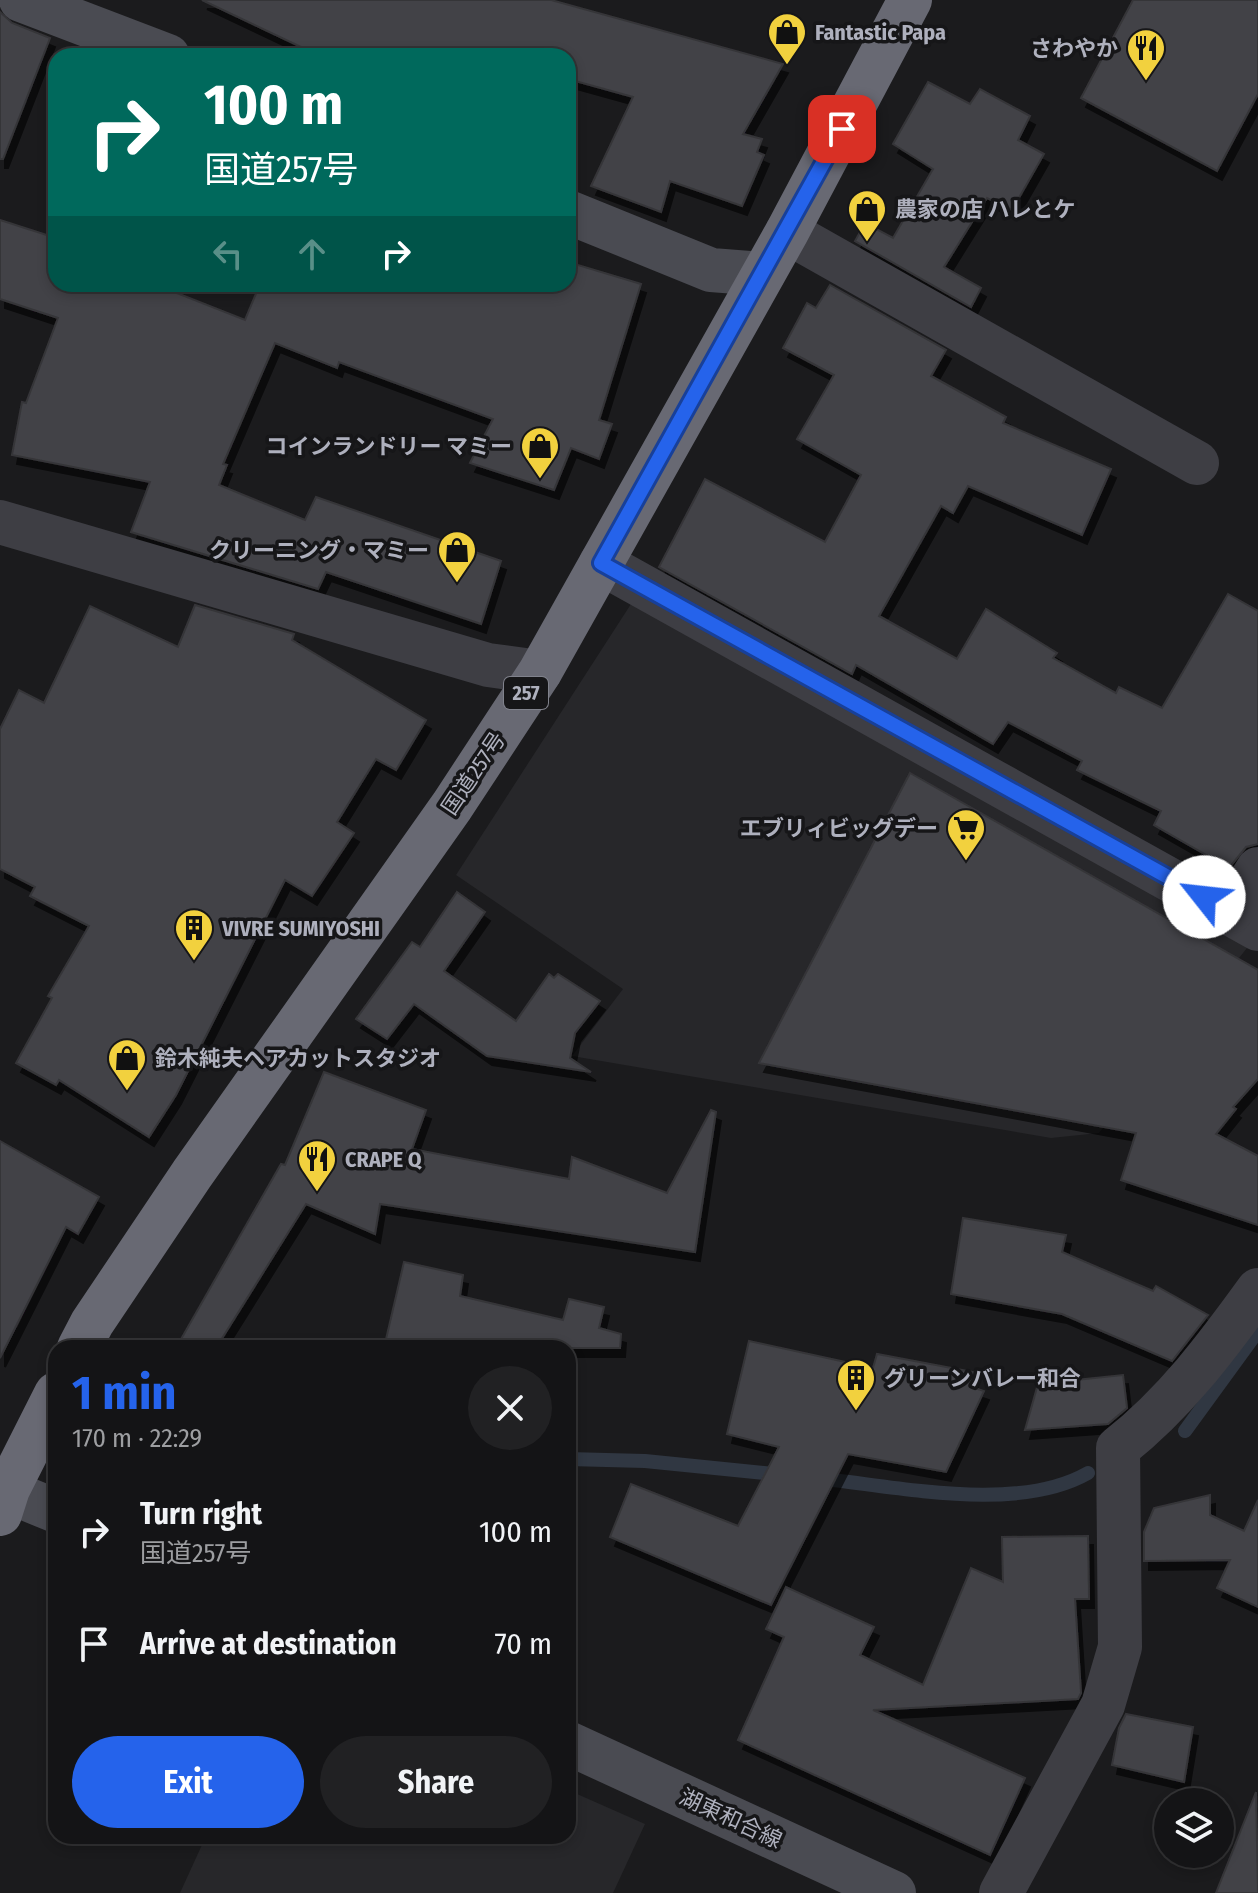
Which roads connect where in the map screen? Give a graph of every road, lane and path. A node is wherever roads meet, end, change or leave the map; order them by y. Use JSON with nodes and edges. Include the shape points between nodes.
{"nodes":[{"id":1,"x":21,"y":0,"type":"edge"},
{"id":2,"x":910,"y":0,"type":"edge"},
{"id":3,"x":147,"y":48,"type":"edge"},
{"id":4,"x":576,"y":215,"type":"edge"},
{"id":5,"x":787,"y":232,"type":"junction"},
{"id":6,"x":763,"y":274,"type":"junction"},
{"id":7,"x":1197,"y":463,"type":"dead end"},
{"id":8,"x":0,"y":522,"type":"edge"},
{"id":9,"x":601,"y":563,"type":"junction"},
{"id":10,"x":540,"y":672,"type":"junction"},
{"id":11,"x":1258,"y":869,"type":"edge"},
{"id":12,"x":1245,"y":920,"type":"edge"},
{"id":13,"x":1258,"y":1290,"type":"edge"},
{"id":14,"x":83,"y":1340,"type":"edge"},
{"id":15,"x":48,"y":1410,"type":"edge"},
{"id":16,"x":3,"y":1497,"type":"edge"},
{"id":17,"x":48,"y":1509,"type":"edge"},
{"id":18,"x":576,"y":1747,"type":"edge"},
{"id":19,"x":894,"y":1893,"type":"edge"},
{"id":20,"x":1001,"y":1893,"type":"edge"}],
"edges":[{"from":1,"to":3,"type":"main road"},
{"from":2,"to":5,"type":"highway","name":"国道257号","number":"257"},
{"from":4,"to":6,"type":"main road","via":[[711,270]]},
{"from":5,"to":6,"type":"highway","name":"国道257号","number":"257"},
{"from":5,"to":7,"type":"street"},
{"from":6,"to":9,"type":"highway","name":"国道257号","number":"257"},
{"from":8,"to":10,"type":"street","via":[[488,665]]},
{"from":9,"to":10,"type":"highway","name":"国道257号","number":"257"},
{"from":9,"to":12,"type":"street"},
{"from":10,"to":14,"type":"highway","name":"国道257号","number":"257","via":[[452,806],[183,1186]]},
{"from":11,"to":12,"type":"street"},
{"from":13,"to":20,"type":"street","via":[[1204,1364],[1155,1418],[1118,1448],[1120,1647],[1103,1705]]},
{"from":15,"to":16,"type":"highway"},
{"from":16,"to":17,"type":"main road"},
{"from":18,"to":19,"type":"main road","name":"湖東和合線"}]}
